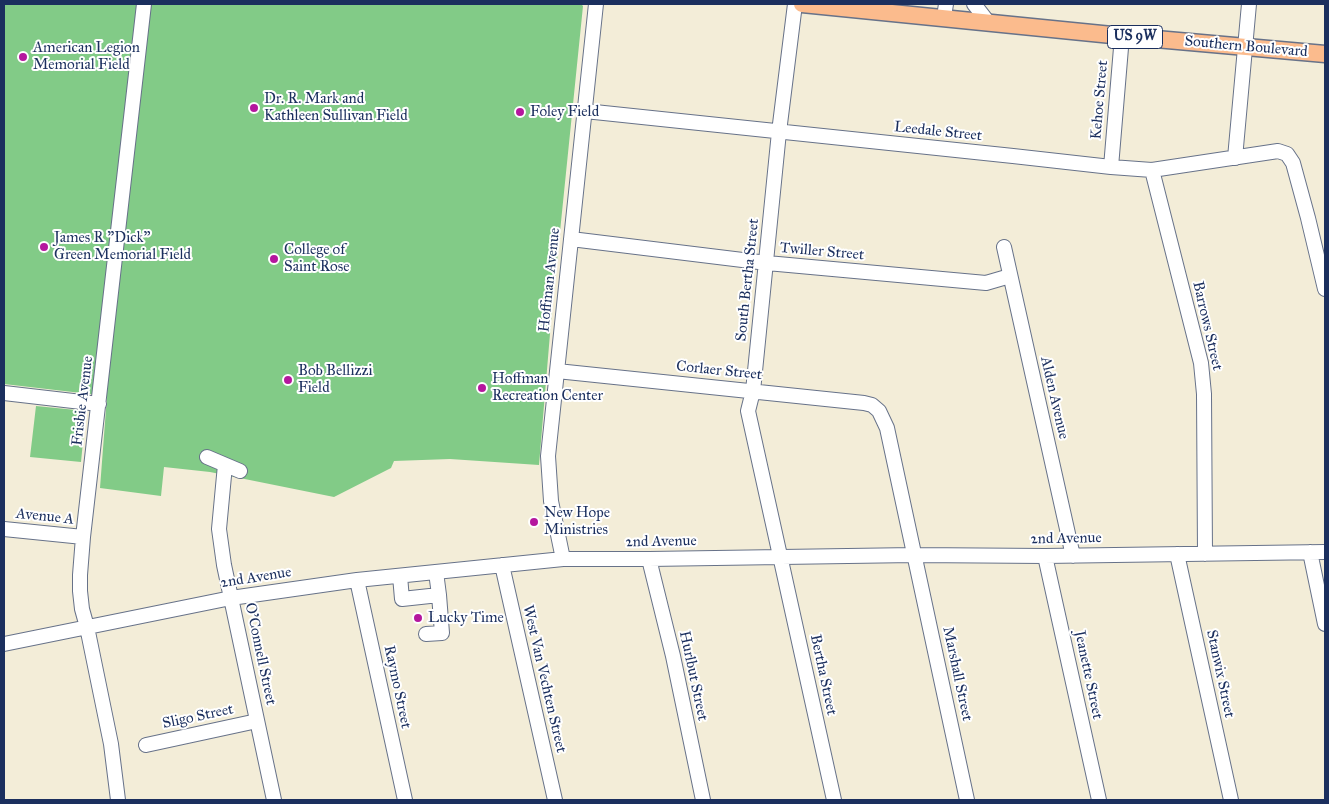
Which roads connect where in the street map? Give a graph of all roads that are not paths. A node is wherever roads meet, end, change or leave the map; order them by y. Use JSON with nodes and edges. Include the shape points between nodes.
{"nodes":[{"id":1,"x":144,"y":4,"type":"edge"},
{"id":2,"x":596,"y":4,"type":"edge"},
{"id":3,"x":795,"y":4,"type":"edge"},
{"id":4,"x":802,"y":4,"type":"edge"},
{"id":5,"x":974,"y":4,"type":"edge"},
{"id":6,"x":1248,"y":4,"type":"edge"},
{"id":7,"x":945,"y":10,"type":"edge"},
{"id":8,"x":988,"y":22,"type":"junction"},
{"id":9,"x":1122,"y":36,"type":"junction"},
{"id":10,"x":1244,"y":46,"type":"junction"},
{"id":11,"x":1325,"y":54,"type":"edge"},
{"id":12,"x":585,"y":111,"type":"junction"},
{"id":13,"x":779,"y":132,"type":"junction"},
{"id":14,"x":1234,"y":158,"type":"junction"},
{"id":15,"x":1110,"y":167,"type":"junction"},
{"id":16,"x":1152,"y":170,"type":"junction"},
{"id":17,"x":571,"y":239,"type":"junction"},
{"id":18,"x":1004,"y":247,"type":"dead end"},
{"id":19,"x":767,"y":263,"type":"junction"},
{"id":20,"x":1010,"y":276,"type":"junction"},
{"id":21,"x":1325,"y":289,"type":"edge"},
{"id":22,"x":557,"y":371,"type":"junction"},
{"id":23,"x":753,"y":391,"type":"junction"},
{"id":24,"x":4,"y":393,"type":"edge"},
{"id":25,"x":99,"y":404,"type":"junction"},
{"id":26,"x":876,"y":408,"type":"joint"},
{"id":27,"x":207,"y":457,"type":"dead end"},
{"id":28,"x":225,"y":465,"type":"junction"},
{"id":29,"x":240,"y":471,"type":"dead end"},
{"id":30,"x":4,"y":529,"type":"edge"},
{"id":31,"x":83,"y":537,"type":"junction"},
{"id":32,"x":1310,"y":552,"type":"junction"},
{"id":33,"x":1325,"y":552,"type":"edge"},
{"id":34,"x":1177,"y":554,"type":"junction"},
{"id":35,"x":1205,"y":554,"type":"junction"},
{"id":36,"x":914,"y":556,"type":"junction"},
{"id":37,"x":1045,"y":556,"type":"junction"},
{"id":38,"x":1073,"y":556,"type":"junction"},
{"id":39,"x":780,"y":557,"type":"junction"},
{"id":40,"x":563,"y":559,"type":"junction"},
{"id":41,"x":649,"y":559,"type":"junction"},
{"id":42,"x":502,"y":565,"type":"junction"},
{"id":43,"x":436,"y":572,"type":"junction"},
{"id":44,"x":400,"y":576,"type":"junction"},
{"id":45,"x":357,"y":580,"type":"junction"},
{"id":46,"x":439,"y":595,"type":"junction"},
{"id":47,"x":231,"y":598,"type":"junction"},
{"id":48,"x":1325,"y":624,"type":"edge"},
{"id":49,"x":87,"y":627,"type":"junction"},
{"id":50,"x":426,"y":634,"type":"dead end"},
{"id":51,"x":4,"y":644,"type":"edge"},
{"id":52,"x":257,"y":721,"type":"junction"},
{"id":53,"x":146,"y":746,"type":"dead end"},
{"id":54,"x":118,"y":800,"type":"edge"},
{"id":55,"x":274,"y":800,"type":"edge"},
{"id":56,"x":405,"y":800,"type":"edge"},
{"id":57,"x":555,"y":800,"type":"edge"},
{"id":58,"x":703,"y":800,"type":"edge"},
{"id":59,"x":834,"y":800,"type":"edge"},
{"id":60,"x":967,"y":800,"type":"edge"},
{"id":61,"x":1099,"y":800,"type":"edge"},
{"id":62,"x":1231,"y":800,"type":"edge"}],
"edges":[{"from":1,"to":25,"type":"street","name":"Frisbie Avenue"},
{"from":2,"to":12,"type":"street","name":"Hoffman Avenue"},
{"from":3,"to":13,"type":"street","name":"South Bertha Street"},
{"from":4,"to":7,"type":"main road","number":"US 9W"},
{"from":5,"to":8,"type":"street"},
{"from":6,"to":10,"type":"street"},
{"from":7,"to":8,"type":"main road","name":"Southern Boulevard","number":"US 9W"},
{"from":8,"to":9,"type":"main road","name":"Southern Boulevard","number":"US 9W"},
{"from":9,"to":10,"type":"main road","name":"Southern Boulevard","number":"US 9W"},
{"from":9,"to":15,"type":"street","name":"Kehoe Street"},
{"from":10,"to":11,"type":"main road","name":"Southern Boulevard","number":"US 9W"},
{"from":10,"to":14,"type":"street"},
{"from":12,"to":13,"type":"street","name":"Leedale Street"},
{"from":12,"to":17,"type":"street","name":"Hoffman Avenue"},
{"from":13,"to":15,"type":"street","name":"Leedale Street"},
{"from":13,"to":19,"type":"street","name":"South Bertha Street"},
{"from":14,"to":16,"type":"street","name":"Leedale Street"},
{"from":14,"to":21,"type":"street","name":"Leedale Street","via":[[1278,151],[1287,154],[1293,163]]},
{"from":15,"to":16,"type":"street","name":"Leedale Street"},
{"from":16,"to":35,"type":"street","name":"Barrows Street","via":[[1201,363]]},
{"from":17,"to":19,"type":"street","name":"Twiller Street"},
{"from":17,"to":22,"type":"street","name":"Hoffman Avenue"},
{"from":18,"to":20,"type":"street","name":"Alden Avenue"},
{"from":19,"to":20,"type":"street","name":"Twiller Street","via":[[986,283]]},
{"from":19,"to":23,"type":"street","name":"South Bertha Street"},
{"from":20,"to":38,"type":"street","name":"Alden Avenue"},
{"from":22,"to":23,"type":"street","name":"Corlaer Street"},
{"from":22,"to":40,"type":"street","name":"Hoffman Avenue","via":[[548,464],[551,501]]},
{"from":23,"to":26,"type":"street","name":"Corlaer Street","via":[[872,404]]},
{"from":23,"to":39,"type":"street","name":"South Bertha Street","via":[[748,411]]},
{"from":24,"to":25,"type":"street"},
{"from":25,"to":31,"type":"street","name":"Frisbie Avenue"},
{"from":26,"to":36,"type":"street","name":"Marshall Street","via":[[887,428]]},
{"from":27,"to":28,"type":"street"},
{"from":28,"to":29,"type":"street"},
{"from":28,"to":47,"type":"street","name":"O'Connell Street","via":[[219,529]]},
{"from":30,"to":31,"type":"street","name":"Avenue A"},
{"from":31,"to":49,"type":"street","name":"Frisbie Avenue","via":[[80,590]]},
{"from":32,"to":33,"type":"street","name":"2nd Avenue"},
{"from":32,"to":35,"type":"street","name":"2nd Avenue"},
{"from":32,"to":48,"type":"street"},
{"from":34,"to":35,"type":"street","name":"2nd Avenue"},
{"from":34,"to":38,"type":"street","name":"2nd Avenue"},
{"from":34,"to":62,"type":"street","name":"Stanwix Street"},
{"from":36,"to":37,"type":"street","name":"2nd Avenue"},
{"from":36,"to":39,"type":"street","name":"2nd Avenue"},
{"from":36,"to":60,"type":"street","name":"Marshall Street"},
{"from":37,"to":38,"type":"street","name":"2nd Avenue"},
{"from":37,"to":61,"type":"street","name":"Jeanette Street"},
{"from":39,"to":41,"type":"street","name":"2nd Avenue"},
{"from":39,"to":59,"type":"street","name":"Bertha Street"},
{"from":40,"to":41,"type":"street","name":"2nd Avenue"},
{"from":40,"to":42,"type":"street","name":"2nd Avenue"},
{"from":41,"to":58,"type":"street","name":"Hurlbut Street"},
{"from":42,"to":43,"type":"street","name":"2nd Avenue"},
{"from":42,"to":57,"type":"street","name":"West Van Vechten Street"},
{"from":43,"to":44,"type":"street","name":"2nd Avenue"},
{"from":43,"to":46,"type":"street"},
{"from":44,"to":45,"type":"street","name":"2nd Avenue"},
{"from":44,"to":46,"type":"street","via":[[402,599]]},
{"from":45,"to":47,"type":"street","name":"2nd Avenue"},
{"from":45,"to":56,"type":"street","name":"Raymo Street"},
{"from":46,"to":50,"type":"street","via":[[442,632]]},
{"from":47,"to":49,"type":"street","name":"2nd Avenue"},
{"from":47,"to":52,"type":"street","name":"O'Connell Street"},
{"from":49,"to":51,"type":"street","name":"2nd Avenue"},
{"from":49,"to":54,"type":"street","name":"Frisbie Avenue","via":[[111,744]]},
{"from":52,"to":53,"type":"street","name":"Sligo Street"},
{"from":52,"to":55,"type":"street","name":"O'Connell Street"}]}
